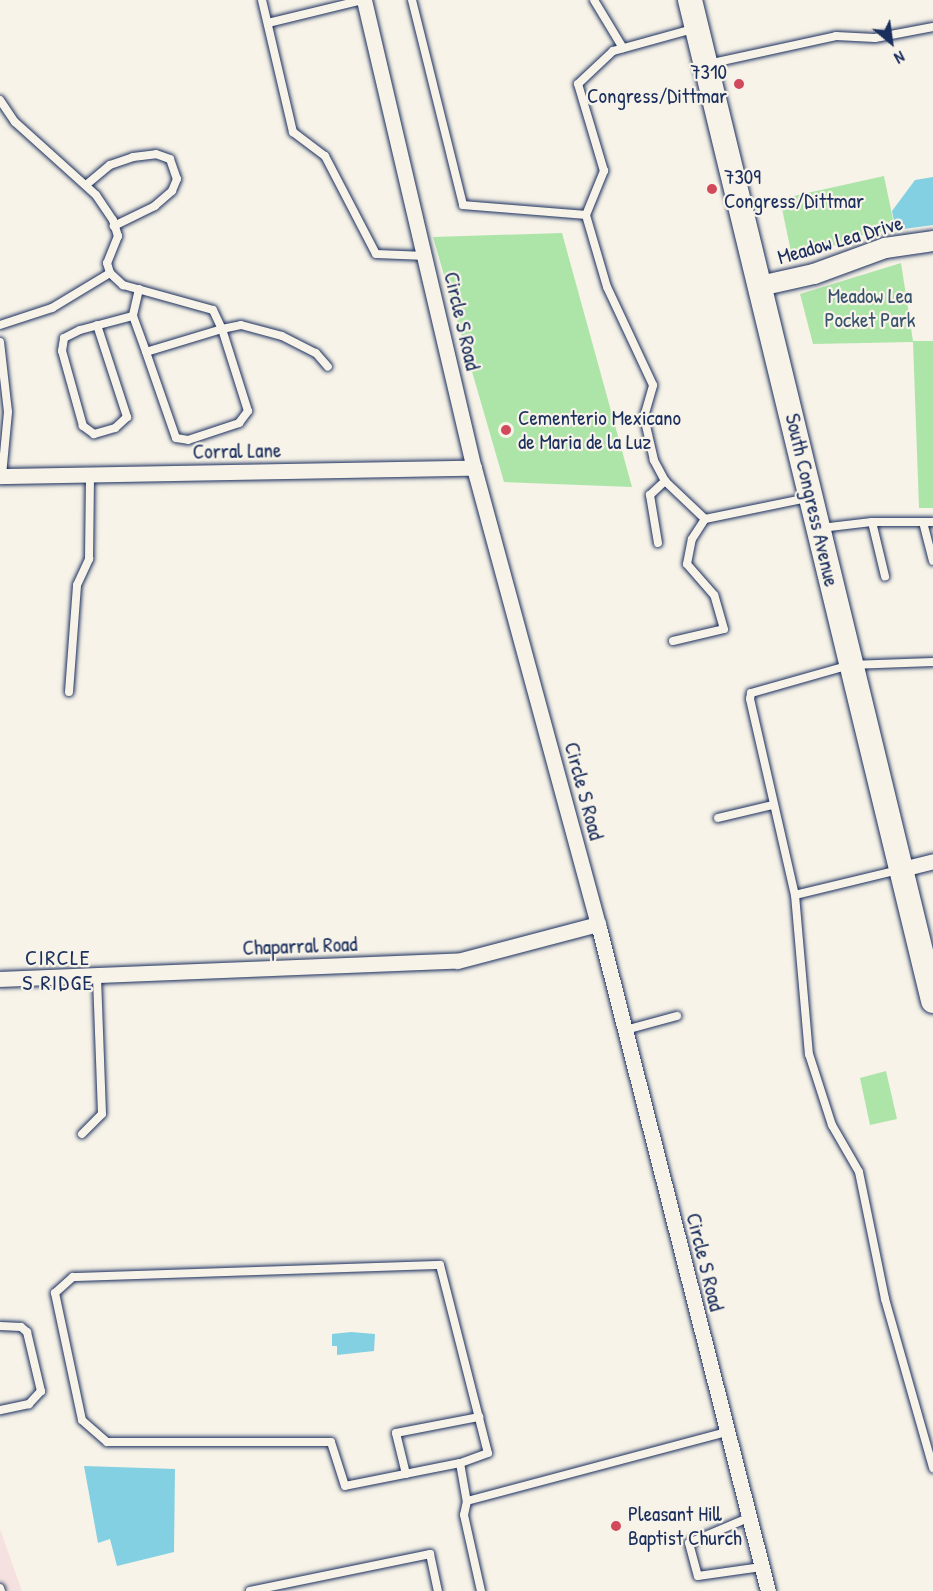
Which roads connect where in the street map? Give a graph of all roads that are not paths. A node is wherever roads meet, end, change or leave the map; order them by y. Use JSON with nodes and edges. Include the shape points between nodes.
{"nodes":[{"id":1,"x":262,"y":0,"type":"edge"},
{"id":2,"x":363,"y":0,"type":"edge"},
{"id":3,"x":412,"y":0,"type":"edge"},
{"id":4,"x":594,"y":0,"type":"edge"},
{"id":5,"x":690,"y":0,"type":"edge"},
{"id":6,"x":268,"y":23,"type":"junction"},
{"id":7,"x":933,"y":27,"type":"edge"},
{"id":8,"x":697,"y":28,"type":"junction"},
{"id":9,"x":624,"y":48,"type":"junction"},
{"id":10,"x":706,"y":65,"type":"junction"},
{"id":11,"x":0,"y":100,"type":"edge"},
{"id":12,"x":86,"y":185,"type":"junction"},
{"id":13,"x":586,"y":215,"type":"junction"},
{"id":14,"x":114,"y":226,"type":"junction"},
{"id":15,"x":933,"y":241,"type":"edge"},
{"id":16,"x":426,"y":256,"type":"junction"},
{"id":17,"x":110,"y":273,"type":"junction"},
{"id":18,"x":760,"y":286,"type":"junction"},
{"id":19,"x":139,"y":289,"type":"junction"},
{"id":20,"x":134,"y":316,"type":"junction"},
{"id":21,"x":0,"y":325,"type":"edge"},
{"id":22,"x":97,"y":325,"type":"junction"},
{"id":23,"x":222,"y":329,"type":"junction"},
{"id":24,"x":0,"y":342,"type":"edge"},
{"id":25,"x":146,"y":352,"type":"junction"},
{"id":26,"x":328,"y":367,"type":"dead end"},
{"id":27,"x":474,"y":468,"type":"junction"},
{"id":28,"x":90,"y":475,"type":"junction"},
{"id":29,"x":1,"y":476,"type":"edge"},
{"id":30,"x":665,"y":481,"type":"junction"},
{"id":31,"x":811,"y":497,"type":"junction"},
{"id":32,"x":705,"y":519,"type":"junction"},
{"id":33,"x":872,"y":522,"type":"junction"},
{"id":34,"x":923,"y":522,"type":"junction"},
{"id":35,"x":933,"y":522,"type":"edge"},
{"id":36,"x":819,"y":529,"type":"junction"},
{"id":37,"x":658,"y":543,"type":"dead end"},
{"id":38,"x":933,"y":561,"type":"edge"},
{"id":39,"x":885,"y":576,"type":"dead end"},
{"id":40,"x":673,"y":641,"type":"dead end"},
{"id":41,"x":933,"y":662,"type":"edge"},
{"id":42,"x":850,"y":665,"type":"junction"},
{"id":43,"x":69,"y":692,"type":"dead end"},
{"id":44,"x":773,"y":805,"type":"junction"},
{"id":45,"x":718,"y":818,"type":"dead end"},
{"id":46,"x":933,"y":861,"type":"edge"},
{"id":47,"x":902,"y":869,"type":"junction"},
{"id":48,"x":795,"y":895,"type":"junction"},
{"id":49,"x":598,"y":924,"type":"junction"},
{"id":50,"x":97,"y":975,"type":"junction"},
{"id":51,"x":0,"y":979,"type":"edge"},
{"id":52,"x":933,"y":1001,"type":"edge"},
{"id":53,"x":677,"y":1016,"type":"dead end"},
{"id":54,"x":625,"y":1030,"type":"junction"},
{"id":55,"x":82,"y":1134,"type":"dead end"},
{"id":56,"x":0,"y":1326,"type":"edge"},
{"id":57,"x":0,"y":1410,"type":"edge"},
{"id":58,"x":479,"y":1417,"type":"junction"},
{"id":59,"x":726,"y":1432,"type":"junction"},
{"id":60,"x":460,"y":1463,"type":"junction"},
{"id":61,"x":933,"y":1468,"type":"edge"},
{"id":62,"x":406,"y":1474,"type":"junction"},
{"id":63,"x":467,"y":1501,"type":"junction"},
{"id":64,"x":748,"y":1518,"type":"junction"},
{"id":65,"x":761,"y":1567,"type":"junction"},
{"id":66,"x":250,"y":1591,"type":"edge"},
{"id":67,"x":438,"y":1591,"type":"edge"},
{"id":68,"x":481,"y":1591,"type":"edge"},
{"id":69,"x":768,"y":1591,"type":"edge"}],
"edges":[{"from":1,"to":6,"type":"lane"},
{"from":2,"to":6,"type":"lane"},
{"from":2,"to":16,"type":"street","name":"Circle S Road"},
{"from":3,"to":13,"type":"lane","via":[[462,205]]},
{"from":4,"to":9,"type":"lane"},
{"from":5,"to":8,"type":"main road","name":"South Congress Avenue"},
{"from":6,"to":16,"type":"lane","via":[[293,132],[325,156],[376,254]]},
{"from":7,"to":10,"type":"lane","via":[[875,38],[836,36]]},
{"from":8,"to":9,"type":"lane"},
{"from":8,"to":10,"type":"main road","name":"South Congress Avenue"},
{"from":9,"to":13,"type":"lane","via":[[612,51],[578,84],[604,171]]},
{"from":10,"to":18,"type":"main road","name":"South Congress Avenue"},
{"from":11,"to":12,"type":"lane","via":[[15,122]]},
{"from":12,"to":14,"type":"lane"},
{"from":12,"to":14,"type":"lane","via":[[110,165],[133,156],[156,154],[171,159],[177,179],[172,191],[155,206]]},
{"from":13,"to":30,"type":"lane","via":[[607,287],[653,385],[644,417],[654,460]]},
{"from":14,"to":17,"type":"lane","via":[[118,236],[107,263]]},
{"from":15,"to":18,"type":"street","name":"Meadow Lea Drive","via":[[885,248],[814,274]]},
{"from":16,"to":27,"type":"street","name":"Circle S Road"},
{"from":17,"to":19,"type":"lane","via":[[123,285]]},
{"from":17,"to":21,"type":"lane","via":[[51,308]]},
{"from":18,"to":31,"type":"main road","name":"South Congress Avenue"},
{"from":19,"to":20,"type":"lane"},
{"from":19,"to":23,"type":"lane","via":[[213,310]]},
{"from":20,"to":22,"type":"lane"},
{"from":20,"to":25,"type":"lane"},
{"from":22,"to":22,"type":"lane","via":[[64,338],[62,351],[83,426],[94,434],[115,428],[127,417]]},
{"from":23,"to":25,"type":"lane"},
{"from":23,"to":25,"type":"lane","via":[[248,411],[239,423],[188,440],[176,438]]},
{"from":23,"to":26,"type":"lane","via":[[241,325],[282,336],[316,353]]},
{"from":24,"to":29,"type":"lane","via":[[8,412]]},
{"from":27,"to":28,"type":"street","name":"Corral Lane"},
{"from":27,"to":49,"type":"street","name":"Circle S Road"},
{"from":28,"to":29,"type":"street","name":"Corral Lane"},
{"from":28,"to":43,"type":"lane","via":[[89,559],[76,585]]},
{"from":30,"to":32,"type":"lane"},
{"from":30,"to":37,"type":"lane","via":[[650,495]]},
{"from":31,"to":32,"type":"lane"},
{"from":31,"to":36,"type":"main road","name":"South Congress Avenue"},
{"from":32,"to":40,"type":"lane","via":[[692,539],[687,564],[714,595],[724,629]]},
{"from":33,"to":34,"type":"lane"},
{"from":33,"to":36,"type":"lane"},
{"from":33,"to":39,"type":"lane"},
{"from":34,"to":35,"type":"lane"},
{"from":34,"to":38,"type":"lane"},
{"from":36,"to":42,"type":"main road","name":"South Congress Avenue"},
{"from":41,"to":42,"type":"lane"},
{"from":42,"to":44,"type":"lane","via":[[751,693]]},
{"from":42,"to":47,"type":"main road","name":"South Congress Avenue"},
{"from":44,"to":45,"type":"lane"},
{"from":44,"to":48,"type":"lane"},
{"from":46,"to":47,"type":"street"},
{"from":47,"to":48,"type":"lane"},
{"from":47,"to":52,"type":"main road","name":"South Congress Avenue"},
{"from":48,"to":61,"type":"lane","via":[[809,1054],[832,1125],[859,1172],[885,1299]]},
{"from":49,"to":50,"type":"street","name":"Chaparral Road","via":[[457,961]]},
{"from":49,"to":54,"type":"street","name":"Circle S Road"},
{"from":50,"to":51,"type":"street","name":"Chaparral Road"},
{"from":50,"to":55,"type":"lane","via":[[102,1114]]},
{"from":53,"to":54,"type":"lane"},
{"from":54,"to":59,"type":"street","name":"Circle S Road"},
{"from":56,"to":57,"type":"lane","via":[[21,1327],[27,1332],[40,1391],[29,1404]]},
{"from":58,"to":60,"type":"lane","via":[[488,1453]]},
{"from":58,"to":62,"type":"lane","via":[[396,1433]]},
{"from":58,"to":62,"type":"lane","via":[[440,1265],[73,1276],[56,1293],[82,1420],[106,1442],[331,1442],[345,1486]]},
{"from":59,"to":63,"type":"lane"},
{"from":59,"to":64,"type":"street","name":"Circle S Road"},
{"from":60,"to":62,"type":"lane"},
{"from":60,"to":63,"type":"lane"},
{"from":63,"to":68,"type":"lane","via":[[464,1515]]},
{"from":64,"to":65,"type":"street","name":"Circle S Road"},
{"from":64,"to":65,"type":"lane","via":[[689,1543],[698,1576]]},
{"from":65,"to":69,"type":"street","name":"Circle S Road"},
{"from":66,"to":67,"type":"lane","via":[[430,1554]]}]}
